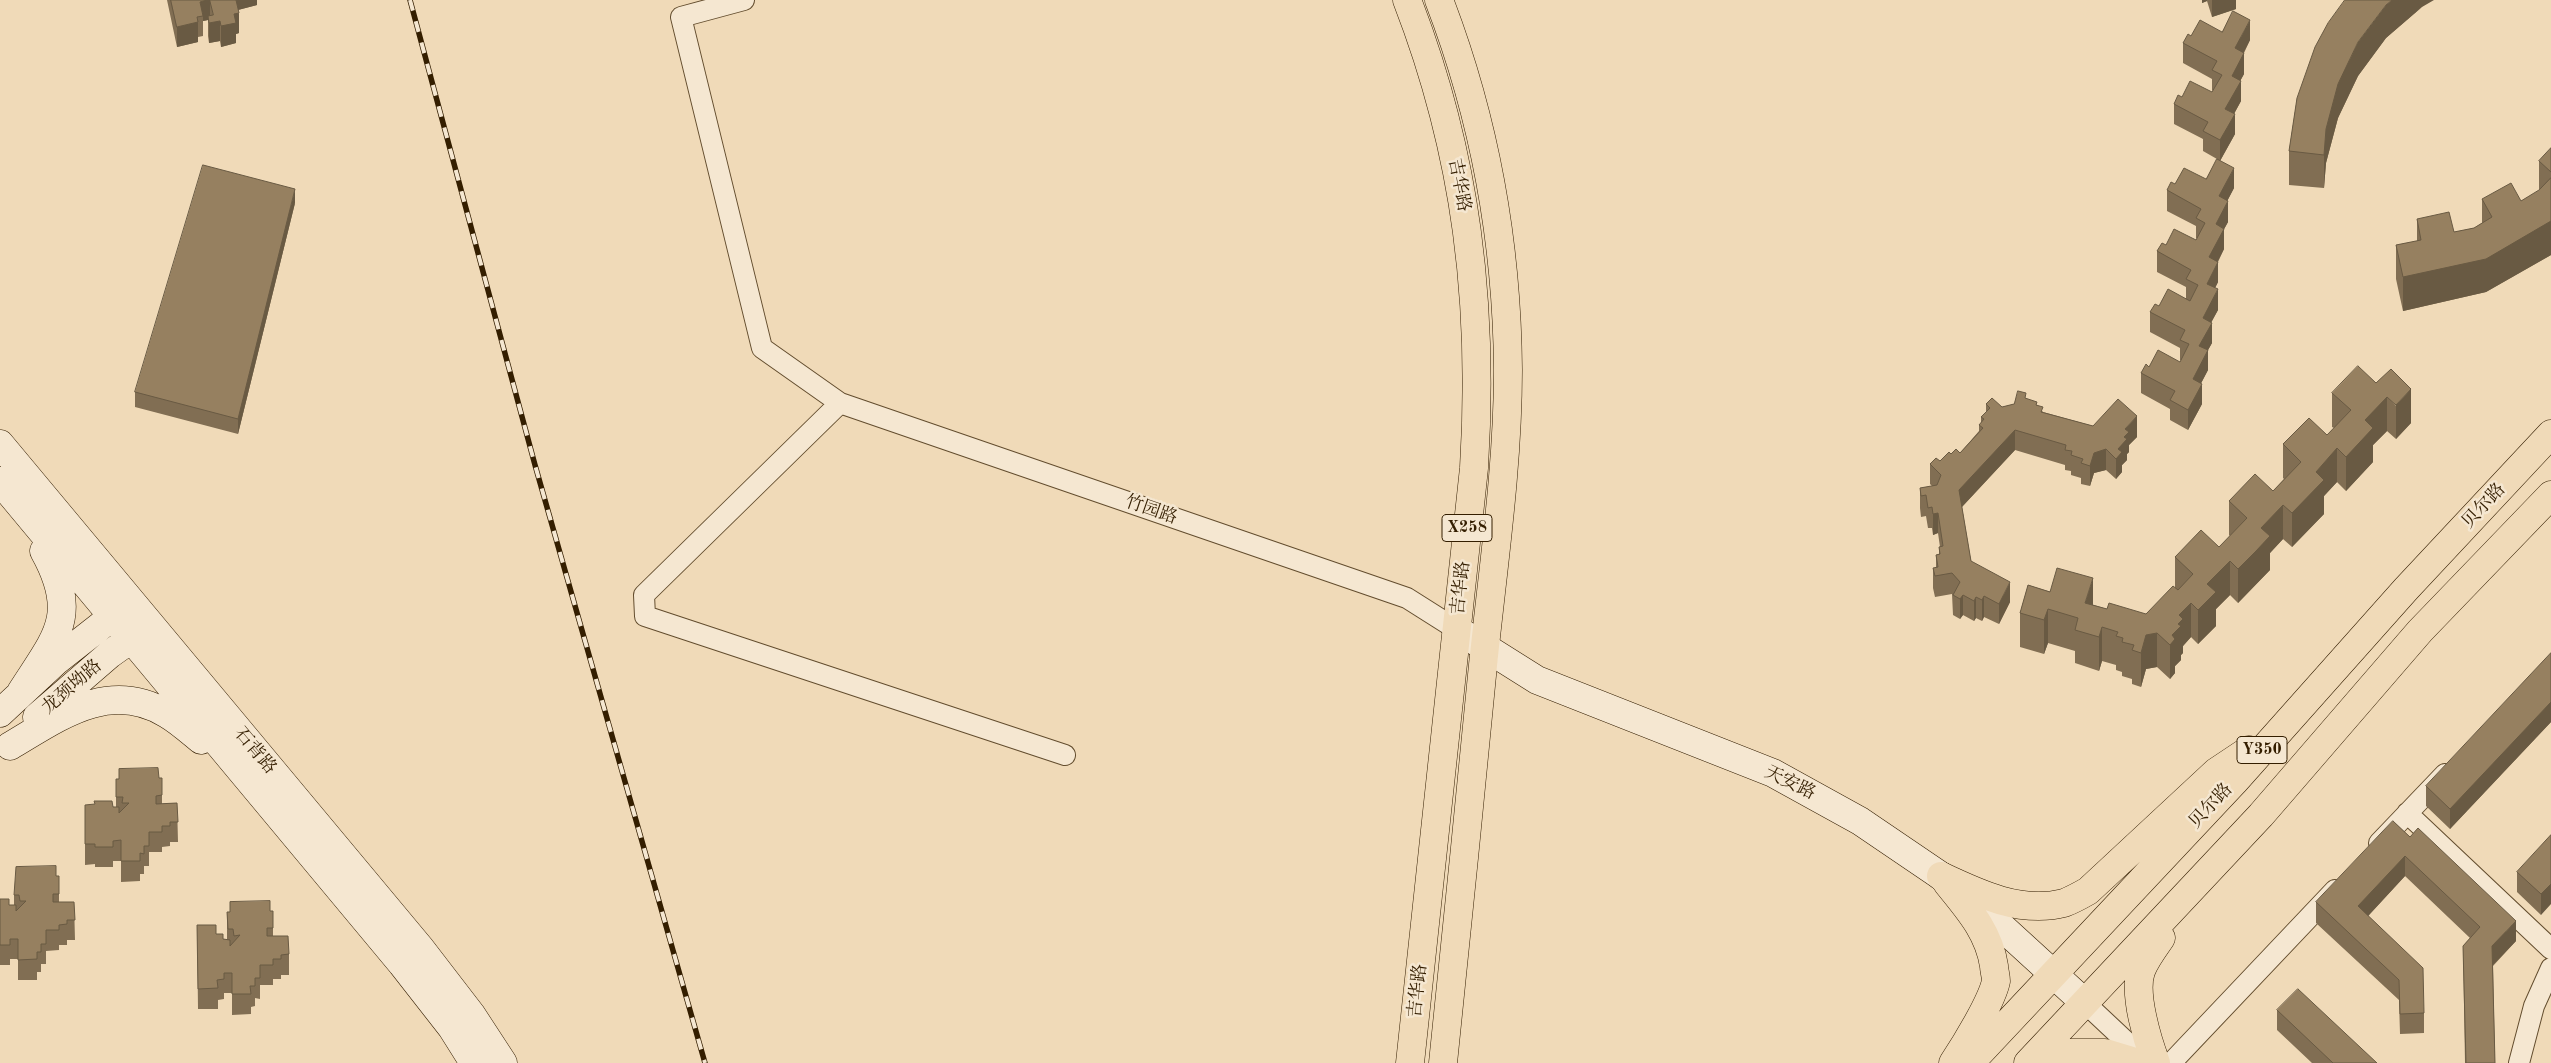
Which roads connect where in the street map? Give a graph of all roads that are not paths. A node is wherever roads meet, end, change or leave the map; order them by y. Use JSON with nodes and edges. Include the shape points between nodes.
{"nodes":[{"id":1,"x":744,"y":0,"type":"edge"},
{"id":2,"x":1407,"y":0,"type":"edge"},
{"id":3,"x":1439,"y":0,"type":"edge"},
{"id":4,"x":840,"y":403,"type":"junction"},
{"id":5,"x":2551,"y":434,"type":"edge"},
{"id":6,"x":0,"y":444,"type":"edge"},
{"id":7,"x":8,"y":492,"type":"edge"},
{"id":8,"x":2551,"y":495,"type":"edge"},
{"id":9,"x":122,"y":609,"type":"junction"},
{"id":10,"x":1456,"y":629,"type":"junction"},
{"id":11,"x":141,"y":632,"type":"junction"},
{"id":12,"x":1485,"y":647,"type":"junction"},
{"id":13,"x":21,"y":692,"type":"junction"},
{"id":14,"x":0,"y":713,"type":"edge"},
{"id":15,"x":2278,"y":732,"type":"junction"},
{"id":16,"x":5,"y":751,"type":"edge"},
{"id":17,"x":1065,"y":755,"type":"dead end"},
{"id":18,"x":2455,"y":763,"type":"edge"},
{"id":19,"x":242,"y":771,"type":"junction"},
{"id":20,"x":2407,"y":813,"type":"junction"},
{"id":21,"x":2367,"y":856,"type":"edge"},
{"id":22,"x":2212,"y":866,"type":"junction"},
{"id":23,"x":1941,"y":876,"type":"junction"},
{"id":24,"x":2346,"y":878,"type":"edge"},
{"id":25,"x":2551,"y":949,"type":"edge"},
{"id":26,"x":2551,"y":968,"type":"edge"},
{"id":27,"x":2054,"y":974,"type":"junction"},
{"id":28,"x":2084,"y":1002,"type":"junction"},
{"id":29,"x":474,"y":1063,"type":"edge"},
{"id":30,"x":503,"y":1063,"type":"edge"},
{"id":31,"x":1410,"y":1063,"type":"edge"},
{"id":32,"x":1443,"y":1063,"type":"edge"},
{"id":33,"x":1953,"y":1063,"type":"edge"},
{"id":34,"x":1970,"y":1063,"type":"edge"},
{"id":35,"x":2028,"y":1063,"type":"edge"},
{"id":36,"x":2052,"y":1063,"type":"edge"},
{"id":37,"x":2138,"y":1063,"type":"edge"},
{"id":38,"x":2149,"y":1063,"type":"edge"},
{"id":39,"x":2156,"y":1063,"type":"edge"},
{"id":40,"x":2171,"y":1063,"type":"edge"},
{"id":41,"x":2519,"y":1063,"type":"edge"}],
"edges":[{"from":1,"to":4,"type":"street","name":"竹园路","via":[[681,17],[762,348]]},
{"from":2,"to":10,"type":"main road","name":"吉华路","number":"X258","via":[[1447,124],[1472,270],[1478,359],[1477,419]]},
{"from":3,"to":12,"type":"main road","name":"吉华路","number":"X258","via":[[1462,68],[1487,166],[1506,318],[1506,428]]},
{"from":4,"to":10,"type":"street","name":"竹园路","via":[[1407,598]]},
{"from":4,"to":17,"type":"street","via":[[644,596],[645,616]]},
{"from":5,"to":15,"type":"main road","name":"贝尔路","number":"Y350"},
{"from":6,"to":9,"type":"main road","name":"石背路"},
{"from":7,"to":9,"type":"main road","name":"石背路"},
{"from":7,"to":13,"type":"main road","via":[[54,568],[63,605],[54,640]]},
{"from":8,"to":22,"type":"main road","number":"Y350","via":[[2420,631],[2261,815]]},
{"from":9,"to":11,"type":"main road","name":"石背路"},
{"from":9,"to":13,"type":"main road","name":"龙颈坳路"},
{"from":10,"to":12,"type":"main road","name":"天安路"},
{"from":10,"to":31,"type":"main road","name":"吉华路","number":"X258"},
{"from":11,"to":16,"type":"main road","name":"龙颈坳路","via":[[74,683]]},
{"from":11,"to":19,"type":"main road","name":"石背路"},
{"from":11,"to":30,"type":"main road","name":"石背路","via":[[420,949],[471,1014]]},
{"from":12,"to":23,"type":"main road","name":"天安路","via":[[1537,680],[1773,773],[1860,821]]},
{"from":12,"to":32,"type":"main road","name":"吉华路","number":"X258"},
{"from":13,"to":14,"type":"main road","name":"龙颈坳路"},
{"from":15,"to":23,"type":"main road","via":[[2216,772],[2088,891],[2064,902],[2031,906],[2010,903],[1983,896]]},
{"from":15,"to":27,"type":"main road","name":"贝尔路","number":"Y350"},
{"from":16,"to":19,"type":"main road","via":[[82,706],[125,700],[166,714]]},
{"from":18,"to":20,"type":"street"},
{"from":19,"to":29,"type":"main road","name":"石背路","via":[[402,964],[452,1028]]},
{"from":20,"to":21,"type":"street"},
{"from":20,"to":25,"type":"street"},
{"from":22,"to":28,"type":"main road","number":"Y350"},
{"from":22,"to":39,"type":"main road","via":[[2140,972],[2140,1006],[2146,1037]]},
{"from":23,"to":27,"type":"main road","name":"天安路","via":[[2003,926]]},
{"from":23,"to":33,"type":"main road","via":[[1976,918],[1986,936],[1996,981],[1981,1015]]},
{"from":24,"to":40,"type":"street"},
{"from":26,"to":41,"type":"street","via":[[2534,1006]]},
{"from":27,"to":28,"type":"main road","name":"天安路"},
{"from":27,"to":34,"type":"main road","name":"贝尔路","number":"Y350"},
{"from":28,"to":35,"type":"main road","number":"Y350"},
{"from":28,"to":38,"type":"street"},
{"from":36,"to":37,"type":"main road","via":[[2067,1053],[2105,1053]]}]}
